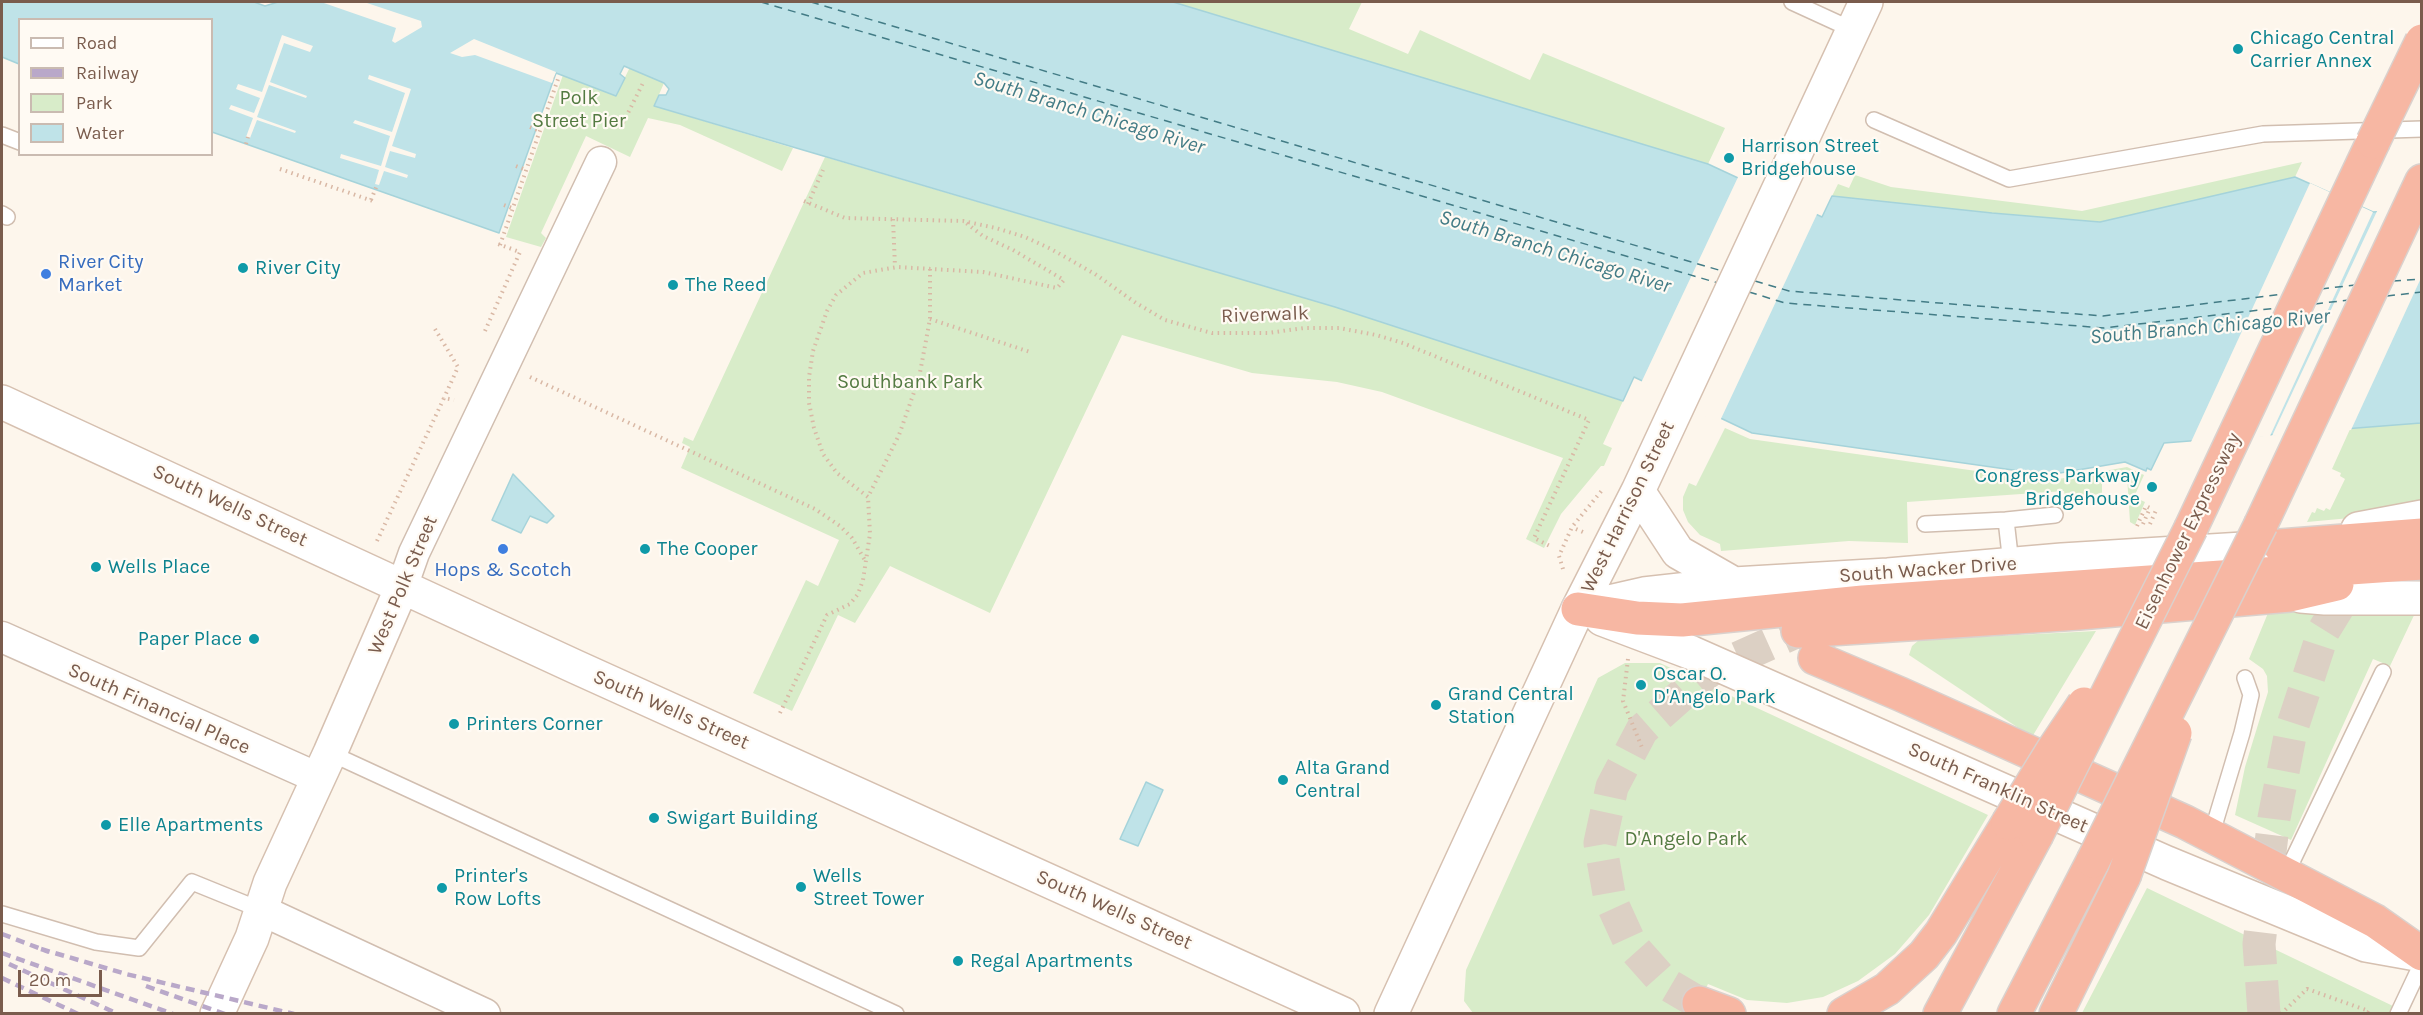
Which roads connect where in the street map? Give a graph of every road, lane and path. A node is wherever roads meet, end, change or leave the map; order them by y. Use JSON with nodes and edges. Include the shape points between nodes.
{"nodes":[{"id":1,"x":1792,"y":2,"type":"edge"},
{"id":2,"x":1859,"y":16,"type":"edge"},
{"id":3,"x":2421,"y":41,"type":"edge"},
{"id":4,"x":554,"y":77,"type":"dead end"},
{"id":5,"x":643,"y":83,"type":"dead end"},
{"id":6,"x":1874,"y":120,"type":"dead end"},
{"id":7,"x":623,"y":123,"type":"dead end"},
{"id":8,"x":530,"y":127,"type":"dead end"},
{"id":9,"x":2421,"y":129,"type":"edge"},
{"id":10,"x":538,"y":130,"type":"junction"},
{"id":11,"x":2,"y":135,"type":"edge"},
{"id":12,"x":248,"y":137,"type":"dead end"},
{"id":13,"x":18,"y":141,"type":"edge"},
{"id":14,"x":246,"y":144,"type":"dead end"},
{"id":15,"x":601,"y":162,"type":"dead end"},
{"id":16,"x":516,"y":166,"type":"dead end"},
{"id":17,"x":280,"y":169,"type":"dead end"},
{"id":18,"x":524,"y":169,"type":"junction"},
{"id":19,"x":824,"y":170,"type":"dead end"},
{"id":20,"x":2419,"y":186,"type":"edge"},
{"id":21,"x":376,"y":187,"type":"dead end"},
{"id":22,"x":893,"y":219,"type":"junction"},
{"id":23,"x":963,"y":221,"type":"junction"},
{"id":24,"x":895,"y":267,"type":"junction"},
{"id":25,"x":930,"y":269,"type":"junction"},
{"id":26,"x":930,"y":319,"type":"junction"},
{"id":27,"x":435,"y":329,"type":"dead end"},
{"id":28,"x":483,"y":337,"type":"dead end"},
{"id":29,"x":1030,"y":352,"type":"dead end"},
{"id":30,"x":528,"y":376,"type":"dead end"},
{"id":31,"x":458,"y":393,"type":"dead end"},
{"id":32,"x":444,"y":398,"type":"junction"},
{"id":33,"x":2,"y":402,"type":"edge"},
{"id":34,"x":1638,"y":491,"type":"junction"},
{"id":35,"x":868,"y":497,"type":"junction"},
{"id":36,"x":2150,"y":508,"type":"dead end"},
{"id":37,"x":2157,"y":508,"type":"dead end"},
{"id":38,"x":2055,"y":515,"type":"dead end"},
{"id":39,"x":2421,"y":517,"type":"edge"},
{"id":40,"x":2006,"y":520,"type":"junction"},
{"id":41,"x":1925,"y":524,"type":"dead end"},
{"id":42,"x":2421,"y":535,"type":"edge"},
{"id":43,"x":2270,"y":536,"type":"junction"},
{"id":44,"x":377,"y":541,"type":"dead end"},
{"id":45,"x":1552,"y":547,"type":"dead end"},
{"id":46,"x":866,"y":562,"type":"junction"},
{"id":47,"x":2421,"y":563,"type":"edge"},
{"id":48,"x":2011,"y":564,"type":"junction"},
{"id":49,"x":2421,"y":572,"type":"edge"},
{"id":50,"x":1734,"y":584,"type":"junction"},
{"id":51,"x":402,"y":587,"type":"junction"},
{"id":52,"x":2290,"y":595,"type":"junction"},
{"id":53,"x":2421,"y":598,"type":"edge"},
{"id":54,"x":1578,"y":609,"type":"junction"},
{"id":55,"x":2214,"y":621,"type":"junction"},
{"id":56,"x":2,"y":637,"type":"edge"},
{"id":57,"x":1629,"y":651,"type":"dead end"},
{"id":58,"x":2383,"y":672,"type":"dead end"},
{"id":59,"x":2245,"y":678,"type":"dead end"},
{"id":60,"x":780,"y":713,"type":"dead end"},
{"id":61,"x":1643,"y":750,"type":"dead end"},
{"id":62,"x":324,"y":765,"type":"junction"},
{"id":63,"x":2022,"y":829,"type":"junction"},
{"id":64,"x":2211,"y":836,"type":"junction"},
{"id":65,"x":2286,"y":874,"type":"junction"},
{"id":66,"x":261,"y":910,"type":"junction"},
{"id":67,"x":2,"y":914,"type":"edge"},
{"id":68,"x":2421,"y":955,"type":"edge"},
{"id":69,"x":2421,"y":963,"type":"edge"},
{"id":70,"x":1699,"y":1003,"type":"tunnel mouth"},
{"id":71,"x":217,"y":1014,"type":"edge"},
{"id":72,"x":485,"y":1014,"type":"edge"},
{"id":73,"x":896,"y":1014,"type":"edge"},
{"id":74,"x":1343,"y":1014,"type":"edge"},
{"id":75,"x":1391,"y":1014,"type":"edge"},
{"id":76,"x":1730,"y":1014,"type":"edge"},
{"id":77,"x":1844,"y":1014,"type":"edge"},
{"id":78,"x":1940,"y":1014,"type":"edge"},
{"id":79,"x":2014,"y":1014,"type":"edge"},
{"id":80,"x":2056,"y":1014,"type":"edge"},
{"id":81,"x":2281,"y":1014,"type":"edge"},
{"id":82,"x":2367,"y":1014,"type":"edge"},
{"id":83,"x":2398,"y":1014,"type":"edge"}],
"edges":[{"from":1,"to":2,"type":"lane","via":[[1815,12]]},
{"from":2,"to":34,"type":"main road","name":"West Harrison Street"},
{"from":3,"to":63,"type":"highway","name":"Eisenhower Expressway","bridge":true,"via":[[2158,596],[2052,750]]},
{"from":4,"to":10,"type":"path","via":[[558,79]]},
{"from":5,"to":7,"type":"path"},
{"from":6,"to":9,"type":"lane","via":[[2009,179],[2263,134]]},
{"from":8,"to":10,"type":"path"},
{"from":10,"to":18,"type":"path"},
{"from":11,"to":13,"type":"lane"},
{"from":12,"to":14,"type":"path"},
{"from":15,"to":51,"type":"street","name":"West Polk Street","via":[[414,553]]},
{"from":16,"to":18,"type":"path"},
{"from":17,"to":21,"type":"path","via":[[372,201]]},
{"from":18,"to":28,"type":"path","via":[[497,244],[520,252]]},
{"from":19,"to":22,"type":"path","name":"Riverwalk","via":[[806,203],[845,218]]},
{"from":20,"to":43,"type":"highway","via":[[2296,448]]},
{"from":22,"to":23,"type":"path","name":"Riverwalk"},
{"from":22,"to":24,"type":"path"},
{"from":23,"to":25,"type":"path","via":[[1064,280],[1057,288],[982,272]]},
{"from":23,"to":45,"type":"path","name":"Riverwalk","via":[[1042,245],[1165,320],[1212,333],[1339,328],[1376,335],[1589,420],[1534,538]]},
{"from":24,"to":25,"type":"path"},
{"from":24,"to":35,"type":"path","via":[[863,273],[836,295],[819,331],[809,377],[809,403],[824,454],[837,473]]},
{"from":25,"to":26,"type":"path"},
{"from":26,"to":29,"type":"path"},
{"from":26,"to":35,"type":"path","via":[[912,402]]},
{"from":27,"to":32,"type":"path","via":[[458,367]]},
{"from":30,"to":46,"type":"path","via":[[815,509],[852,538]]},
{"from":31,"to":32,"type":"path","via":[[454,402]]},
{"from":32,"to":44,"type":"path"},
{"from":33,"to":51,"type":"main road","name":"South Wells Street"},
{"from":34,"to":50,"type":"main road","via":[[1678,552]]},
{"from":34,"to":54,"type":"main road","name":"West Harrison Street"},
{"from":35,"to":46,"type":"path","via":[[870,534]]},
{"from":36,"to":37,"type":"path","via":[[2142,526],[2147,529]]},
{"from":38,"to":40,"type":"lane"},
{"from":39,"to":43,"type":"main road","name":"South Wacker Drive"},
{"from":40,"to":41,"type":"lane"},
{"from":40,"to":48,"type":"lane"},
{"from":42,"to":43,"type":"highway"},
{"from":43,"to":48,"type":"main road","name":"South Wacker Drive"},
{"from":43,"to":55,"type":"highway","bridge":true},
{"from":46,"to":60,"type":"path","via":[[858,594],[850,604],[826,615]]},
{"from":47,"to":54,"type":"highway","via":[[1863,602],[1682,620]]},
{"from":48,"to":50,"type":"main road","name":"South Wacker Drive"},
{"from":49,"to":52,"type":"highway"},
{"from":50,"to":54,"type":"main road","name":"South Wacker Drive","via":[[1644,594]]},
{"from":51,"to":62,"type":"main road","name":"West Polk Street"},
{"from":51,"to":74,"type":"main road","name":"South Wells Street"},
{"from":52,"to":53,"type":"main road"},
{"from":52,"to":64,"type":"highway","via":[[2079,613],[1807,645],[1900,694]]},
{"from":54,"to":68,"type":"main road","name":"South Franklin Street","via":[[1692,653],[2167,863],[2366,945]]},
{"from":54,"to":75,"type":"main road","name":"West Harrison Street"},
{"from":55,"to":79,"type":"highway","bridge":true},
{"from":55,"to":80,"type":"highway","bridge":true,"via":[[2124,876]]},
{"from":56,"to":62,"type":"street","name":"South Financial Place"},
{"from":57,"to":61,"type":"path","via":[[1623,701]]},
{"from":58,"to":65,"type":"lane"},
{"from":59,"to":64,"type":"lane","via":[[2251,695]]},
{"from":62,"to":66,"type":"main road","name":"West Polk Street"},
{"from":62,"to":73,"type":"lane"},
{"from":63,"to":77,"type":"highway","via":[[1924,955],[1887,989]]},
{"from":63,"to":78,"type":"highway"},
{"from":64,"to":65,"type":"highway"},
{"from":65,"to":68,"type":"highway","via":[[2375,921]]},
{"from":66,"to":67,"type":"lane","via":[[192,882],[139,948],[96,942]]},
{"from":66,"to":71,"type":"main road","name":"West Polk Street"},
{"from":66,"to":72,"type":"street"},
{"from":69,"to":83,"type":"lane"},
{"from":70,"to":76,"type":"highway"},
{"from":81,"to":82,"type":"path","via":[[2307,989],[2369,1011]]}]}
